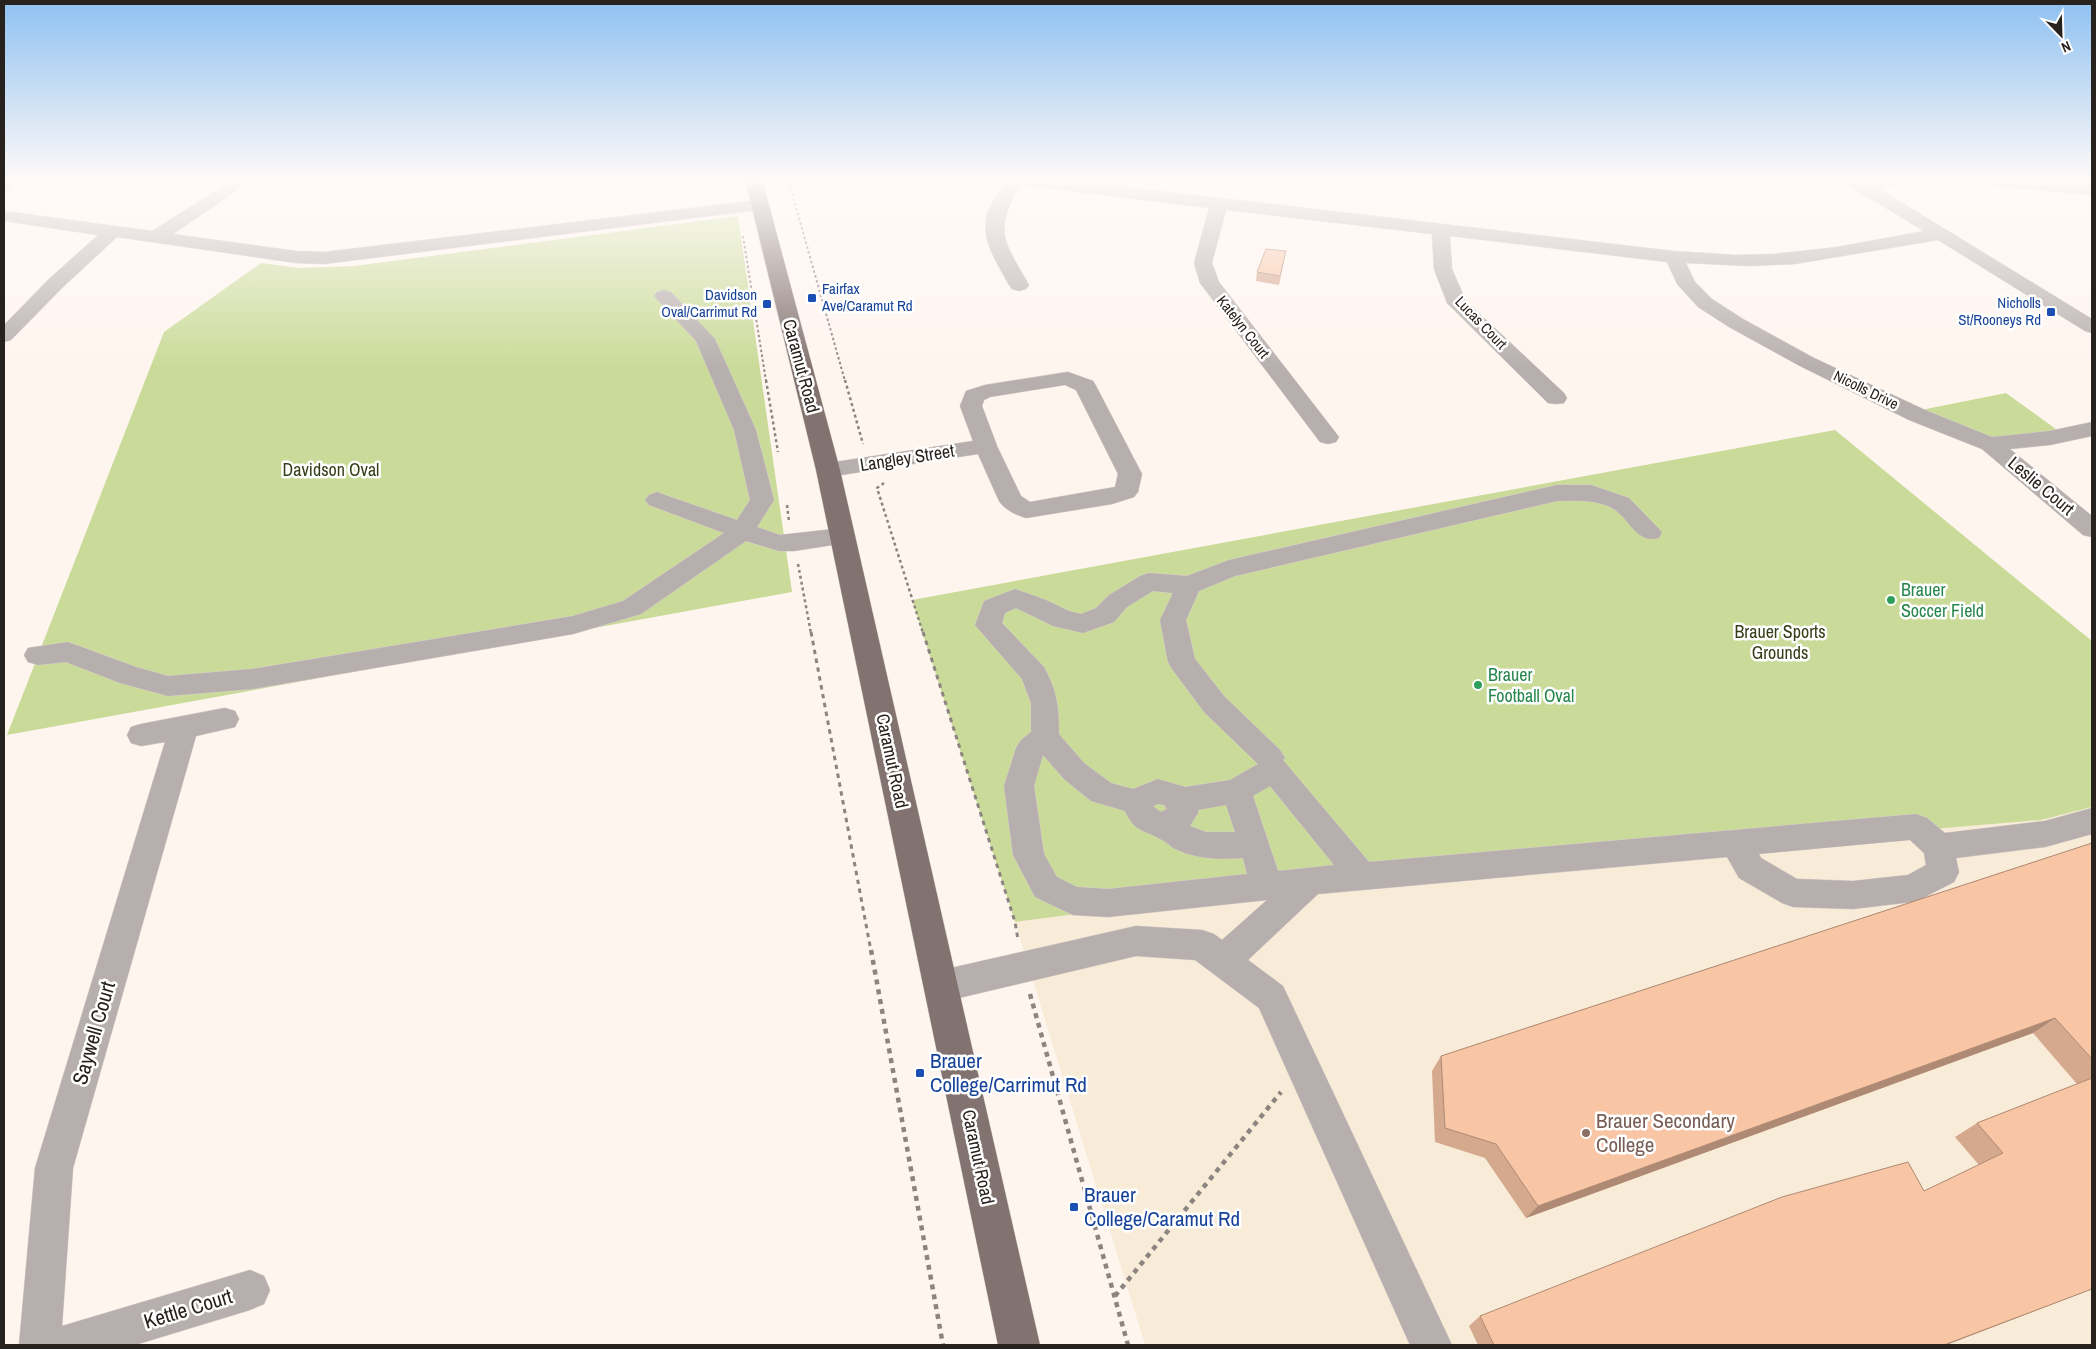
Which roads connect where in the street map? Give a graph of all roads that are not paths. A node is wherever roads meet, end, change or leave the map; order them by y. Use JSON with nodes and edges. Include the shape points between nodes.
{"nodes":[{"id":1,"x":101,"y":242,"type":"edge"},
{"id":2,"x":192,"y":242,"type":"edge"},
{"id":3,"x":463,"y":242,"type":"edge"},
{"id":4,"x":768,"y":242,"type":"edge"},
{"id":5,"x":997,"y":242,"type":"edge"},
{"id":6,"x":1209,"y":242,"type":"edge"},
{"id":7,"x":1442,"y":242,"type":"edge"},
{"id":8,"x":1544,"y":242,"type":"edge"},
{"id":9,"x":1890,"y":242,"type":"edge"},
{"id":10,"x":1954,"y":242,"type":"edge"},
{"id":11,"x":1674,"y":257,"type":"junction"},
{"id":12,"x":1019,"y":286,"type":"dead end"},
{"id":13,"x":664,"y":296,"type":"dead end"},
{"id":14,"x":2092,"y":327,"type":"edge"},
{"id":15,"x":4,"y":336,"type":"edge"},
{"id":16,"x":1556,"y":398,"type":"dead end"},
{"id":17,"x":2092,"y":429,"type":"edge"},
{"id":18,"x":1328,"y":437,"type":"dead end"},
{"id":19,"x":1990,"y":444,"type":"junction"},
{"id":20,"x":986,"y":446,"type":"junction"},
{"id":21,"x":828,"y":470,"type":"junction"},
{"id":22,"x":657,"y":500,"type":"dead end"},
{"id":23,"x":2092,"y":529,"type":"edge"},
{"id":24,"x":743,"y":531,"type":"junction"},
{"id":25,"x":1650,"y":532,"type":"dead end"},
{"id":26,"x":843,"y":536,"type":"junction"},
{"id":27,"x":1188,"y":586,"type":"junction"},
{"id":28,"x":38,"y":655,"type":"dead end"},
{"id":29,"x":225,"y":719,"type":"dead end"},
{"id":30,"x":184,"y":726,"type":"junction"},
{"id":31,"x":141,"y":735,"type":"dead end"},
{"id":32,"x":1045,"y":737,"type":"junction"},
{"id":33,"x":1277,"y":770,"type":"junction"},
{"id":34,"x":1236,"y":791,"type":"junction"},
{"id":35,"x":1173,"y":812,"type":"junction"},
{"id":36,"x":2092,"y":821,"type":"edge"},
{"id":37,"x":1254,"y":843,"type":"junction"},
{"id":38,"x":1735,"y":843,"type":"junction"},
{"id":39,"x":1939,"y":847,"type":"junction"},
{"id":40,"x":1362,"y":877,"type":"junction"},
{"id":41,"x":1310,"y":881,"type":"junction"},
{"id":42,"x":1267,"y":886,"type":"junction"},
{"id":43,"x":1224,"y":961,"type":"junction"},
{"id":44,"x":942,"y":986,"type":"junction"},
{"id":45,"x":250,"y":1290,"type":"dead end"},
{"id":46,"x":40,"y":1345,"type":"edge"},
{"id":47,"x":67,"y":1345,"type":"edge"},
{"id":48,"x":1019,"y":1345,"type":"edge"},
{"id":49,"x":1431,"y":1345,"type":"edge"}],
"edges":[{"from":1,"to":15,"type":"street"},
{"from":2,"to":3,"type":"street","via":[[324,258]]},
{"from":4,"to":21,"type":"main road","name":"Caramut Road"},
{"from":5,"to":12,"type":"street"},
{"from":6,"to":18,"type":"street","name":"Katelyn Court","via":[[1203,262],[1210,283]]},
{"from":7,"to":16,"type":"street","name":"Lucas Court","via":[[1443,269],[1457,303]]},
{"from":8,"to":11,"type":"street"},
{"from":9,"to":11,"type":"street","via":[[1774,260]]},
{"from":10,"to":14,"type":"street"},
{"from":11,"to":19,"type":"street","name":"Nicolls Drive","via":[[1686,284],[1705,302],[1736,323],[1807,362],[1917,415]]},
{"from":13,"to":24,"type":"street","via":[[705,339],[744,430],[762,500]]},
{"from":17,"to":19,"type":"street","name":"Nicolls Drive","via":[[2050,438]]},
{"from":19,"to":23,"type":"street","name":"Leslie Court"},
{"from":20,"to":20,"type":"street","via":[[1011,501],[1026,510],[1126,492],[1130,474],[1086,386],[1068,378],[985,390],[974,396],[971,406]]},
{"from":20,"to":21,"type":"street","name":"Langley Street"},
{"from":21,"to":26,"type":"main road","name":"Caramut Road"},
{"from":22,"to":24,"type":"street"},
{"from":24,"to":26,"type":"street","via":[[794,543]]},
{"from":24,"to":28,"type":"street","via":[[632,608],[573,624],[252,679],[168,686],[130,676],[68,652]]},
{"from":25,"to":27,"type":"street","via":[[1621,504],[1591,493],[1557,493],[1229,569]]},
{"from":26,"to":44,"type":"main road","name":"Caramut Road"},
{"from":27,"to":32,"type":"street","via":[[1149,582],[1118,601],[1105,615],[1083,624],[1062,619],[1015,598],[993,607],[988,625],[1034,674],[1045,703]]},
{"from":27,"to":33,"type":"street","via":[[1174,620],[1182,662],[1214,704]]},
{"from":29,"to":30,"type":"street"},
{"from":30,"to":31,"type":"street"},
{"from":30,"to":46,"type":"street","name":"Saywell Court","via":[[54,1168]]},
{"from":32,"to":35,"type":"street","via":[[1074,771],[1102,792],[1136,802],[1142,815],[1157,825]]},
{"from":32,"to":42,"type":"street","via":[[1031,748],[1019,786],[1029,855],[1046,887],[1073,901],[1108,903]]},
{"from":33,"to":34,"type":"street"},
{"from":33,"to":40,"type":"street"},
{"from":34,"to":35,"type":"street"},
{"from":34,"to":37,"type":"street"},
{"from":35,"to":37,"type":"street","via":[[1189,841],[1225,847]]},
{"from":36,"to":39,"type":"street","via":[[2045,834]]},
{"from":37,"to":42,"type":"street"},
{"from":38,"to":39,"type":"street","via":[[1916,826]]},
{"from":38,"to":39,"type":"street","via":[[1750,868],[1792,893],[1853,895],[1912,888],[1943,872]]},
{"from":38,"to":40,"type":"street"},
{"from":40,"to":41,"type":"street"},
{"from":41,"to":42,"type":"street"},
{"from":41,"to":43,"type":"street"},
{"from":43,"to":44,"type":"street","via":[[1202,945],[1136,941]]},
{"from":43,"to":49,"type":"street","via":[[1271,997]]},
{"from":44,"to":48,"type":"main road","name":"Caramut Road"},
{"from":45,"to":47,"type":"street","name":"Kettle Court"}]}
